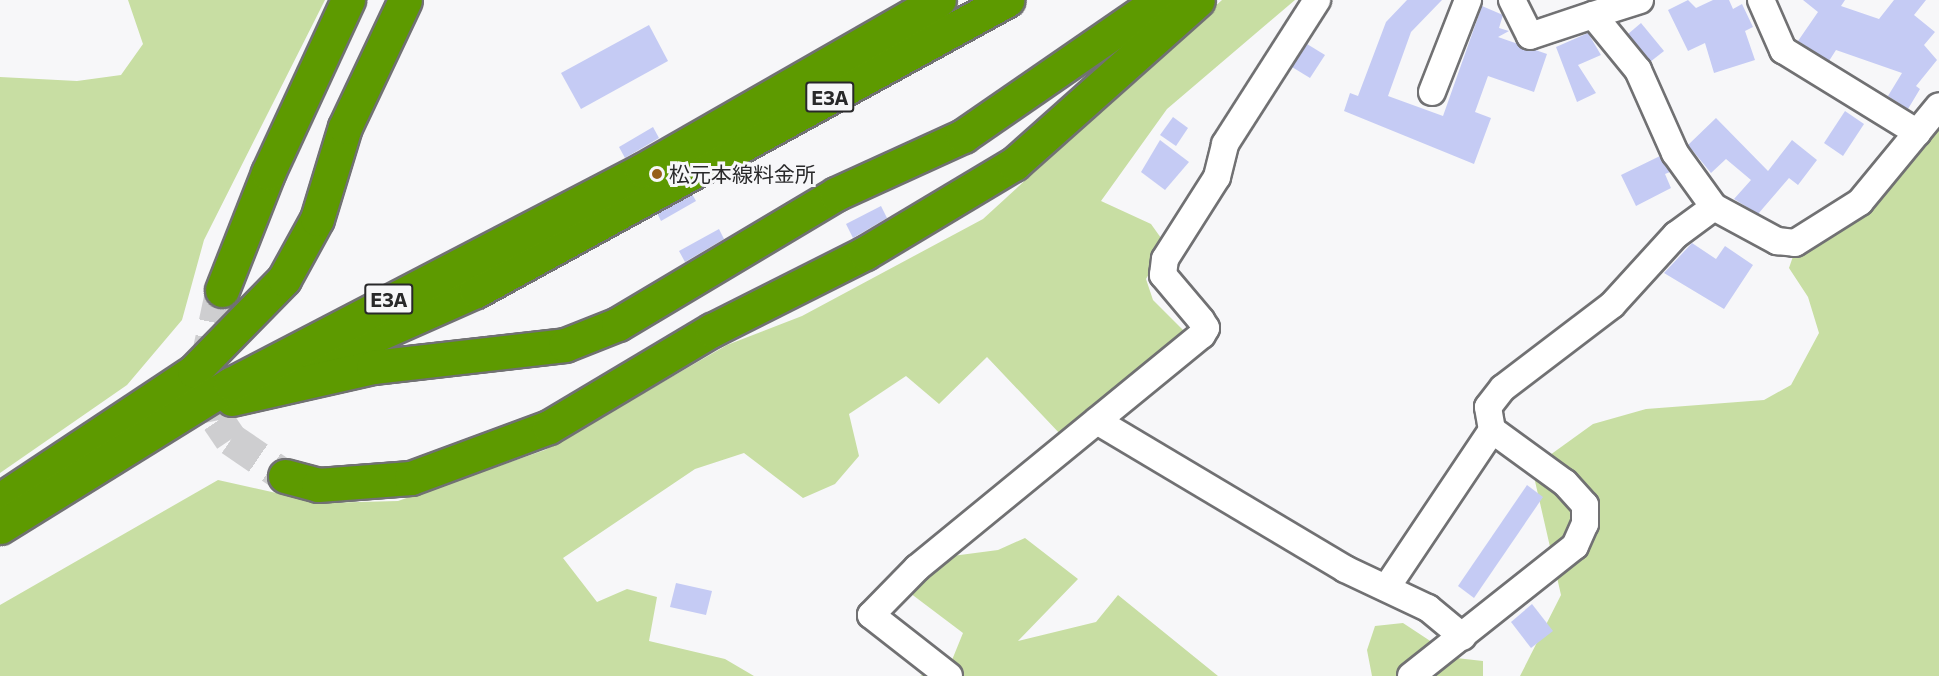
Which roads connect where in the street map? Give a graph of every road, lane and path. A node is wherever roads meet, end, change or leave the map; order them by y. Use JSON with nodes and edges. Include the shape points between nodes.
{"nodes":[{"id":1,"x":348,"y":0,"type":"edge"},
{"id":2,"x":405,"y":0,"type":"edge"},
{"id":3,"x":939,"y":0,"type":"edge"},
{"id":4,"x":1007,"y":0,"type":"edge"},
{"id":5,"x":1160,"y":0,"type":"edge"},
{"id":6,"x":1198,"y":0,"type":"edge"},
{"id":7,"x":1317,"y":0,"type":"edge"},
{"id":8,"x":1468,"y":0,"type":"edge"},
{"id":9,"x":1512,"y":0,"type":"edge"},
{"id":10,"x":1640,"y":0,"type":"edge"},
{"id":11,"x":1761,"y":0,"type":"edge"},
{"id":12,"x":1593,"y":15,"type":"junction"},
{"id":13,"x":1432,"y":92,"type":"dead end"},
{"id":14,"x":1939,"y":106,"type":"edge"},
{"id":15,"x":1918,"y":133,"type":"junction"},
{"id":16,"x":1714,"y":207,"type":"junction"},
{"id":17,"x":222,"y":290,"type":"tunnel mouth"},
{"id":18,"x":232,"y":399,"type":"junction"},
{"id":19,"x":1097,"y":421,"type":"junction"},
{"id":20,"x":1492,"y":430,"type":"junction"},
{"id":21,"x":141,"y":438,"type":"junction"},
{"id":22,"x":285,"y":476,"type":"tunnel mouth"},
{"id":23,"x":0,"y":500,"type":"edge"},
{"id":24,"x":0,"y":527,"type":"edge"},
{"id":25,"x":1387,"y":587,"type":"junction"},
{"id":26,"x":1462,"y":637,"type":"junction"},
{"id":27,"x":949,"y":676,"type":"edge"},
{"id":28,"x":1411,"y":676,"type":"edge"}],
"edges":[{"from":1,"to":17,"type":"highway","via":[[268,173]]},
{"from":2,"to":23,"type":"highway","via":[[345,127],[316,219],[284,279],[194,371]]},
{"from":3,"to":21,"type":"highway","number":"E3A","via":[[642,170],[347,320]]},
{"from":4,"to":18,"type":"highway","number":"E3A","via":[[476,291]]},
{"from":5,"to":18,"type":"highway","via":[[963,136],[836,194],[618,324],[565,345],[373,367]]},
{"from":6,"to":22,"type":"highway","via":[[1014,164],[865,253],[712,330],[549,428],[411,478],[318,485]]},
{"from":7,"to":19,"type":"street","via":[[1225,144],[1217,177],[1163,266],[1163,275],[1206,328]]},
{"from":8,"to":13,"type":"street"},
{"from":9,"to":12,"type":"street","via":[[1530,36]]},
{"from":10,"to":12,"type":"street"},
{"from":11,"to":15,"type":"street","via":[[1783,50]]},
{"from":12,"to":16,"type":"street","via":[[1638,70],[1675,153]]},
{"from":14,"to":15,"type":"street"},
{"from":15,"to":16,"type":"street","via":[[1860,202],[1795,243],[1761,235]]},
{"from":16,"to":20,"type":"street","via":[[1676,235],[1612,305],[1503,388],[1488,407]]},
{"from":18,"to":21,"type":"highway","number":"E3A"},
{"from":19,"to":25,"type":"street","via":[[1345,569]]},
{"from":19,"to":27,"type":"street","via":[[917,568],[871,615]]},
{"from":20,"to":25,"type":"street"},
{"from":20,"to":26,"type":"street","via":[[1566,483],[1585,505],[1585,524],[1575,546]]},
{"from":21,"to":24,"type":"highway","number":"E3A"},
{"from":25,"to":26,"type":"street","via":[[1428,608]]},
{"from":26,"to":28,"type":"street"}]}
